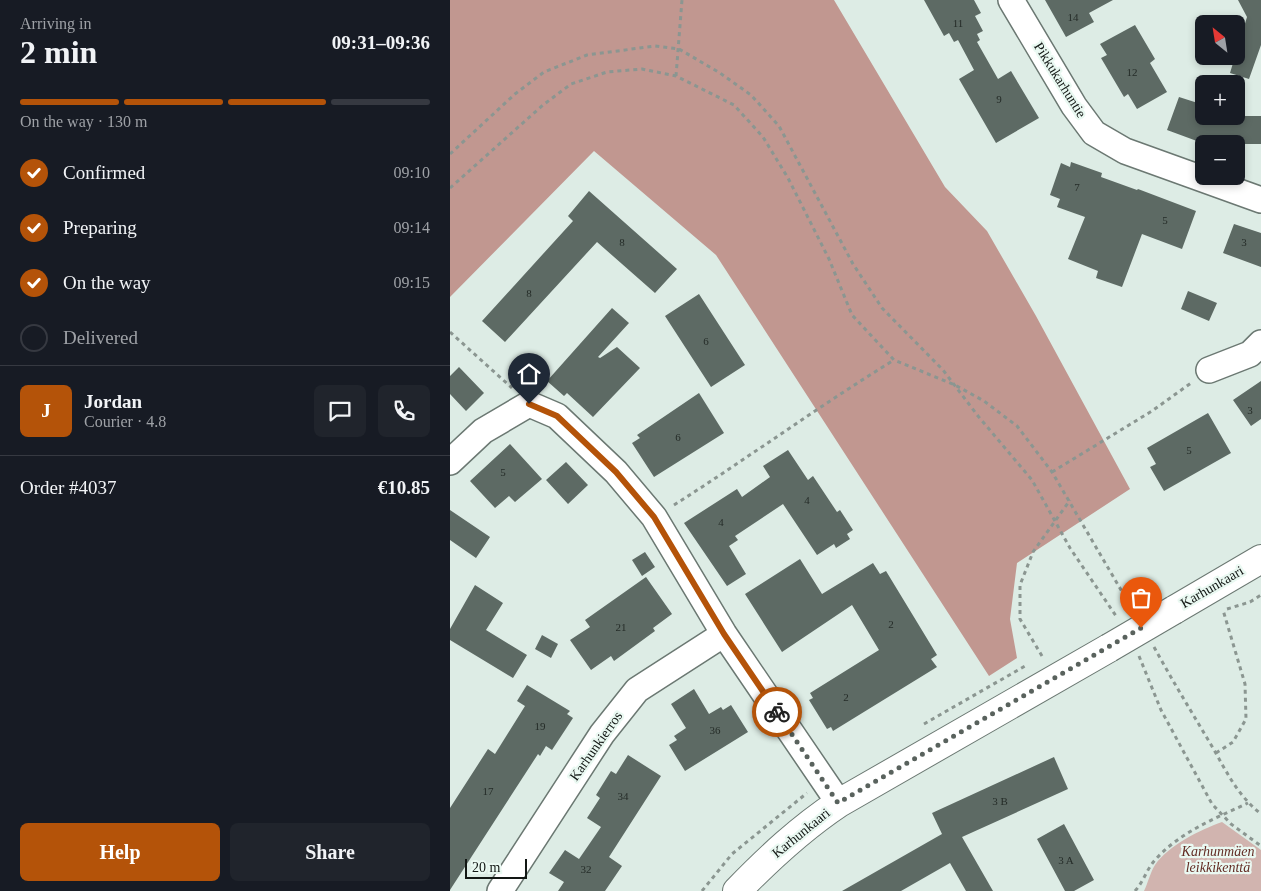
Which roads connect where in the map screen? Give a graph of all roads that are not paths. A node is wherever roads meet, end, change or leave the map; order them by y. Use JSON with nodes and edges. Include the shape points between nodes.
{"nodes":[{"id":1,"x":1011,"y":0,"type":"edge"},
{"id":2,"x":1261,"y":200,"type":"edge"},
{"id":3,"x":1261,"y":343,"type":"edge"},
{"id":4,"x":1209,"y":370,"type":"road end"},
{"id":5,"x":450,"y":462,"type":"edge"},
{"id":6,"x":1261,"y":559,"type":"edge"},
{"id":7,"x":724,"y":634,"type":"junction"},
{"id":8,"x":838,"y":803,"type":"junction"},
{"id":9,"x":500,"y":891,"type":"edge"},
{"id":10,"x":737,"y":891,"type":"edge"}],
"edges":[{"from":1,"to":2,"type":"street","name":"Pikkukarhuntie","via":[[1074,106],[1094,132],[1125,150]]},
{"from":3,"to":4,"type":"street","via":[[1250,354]]},
{"from":5,"to":7,"type":"street","via":[[482,431],[529,404],[557,416],[616,472],[654,517]]},
{"from":6,"to":8,"type":"street","name":"Karhunkaari","bridge":true},
{"from":7,"to":8,"type":"street"},
{"from":7,"to":9,"type":"street","name":"Karhunkierros","via":[[637,690],[602,734]]},
{"from":8,"to":10,"type":"street","name":"Karhunkaari","via":[[779,848]]}]}
